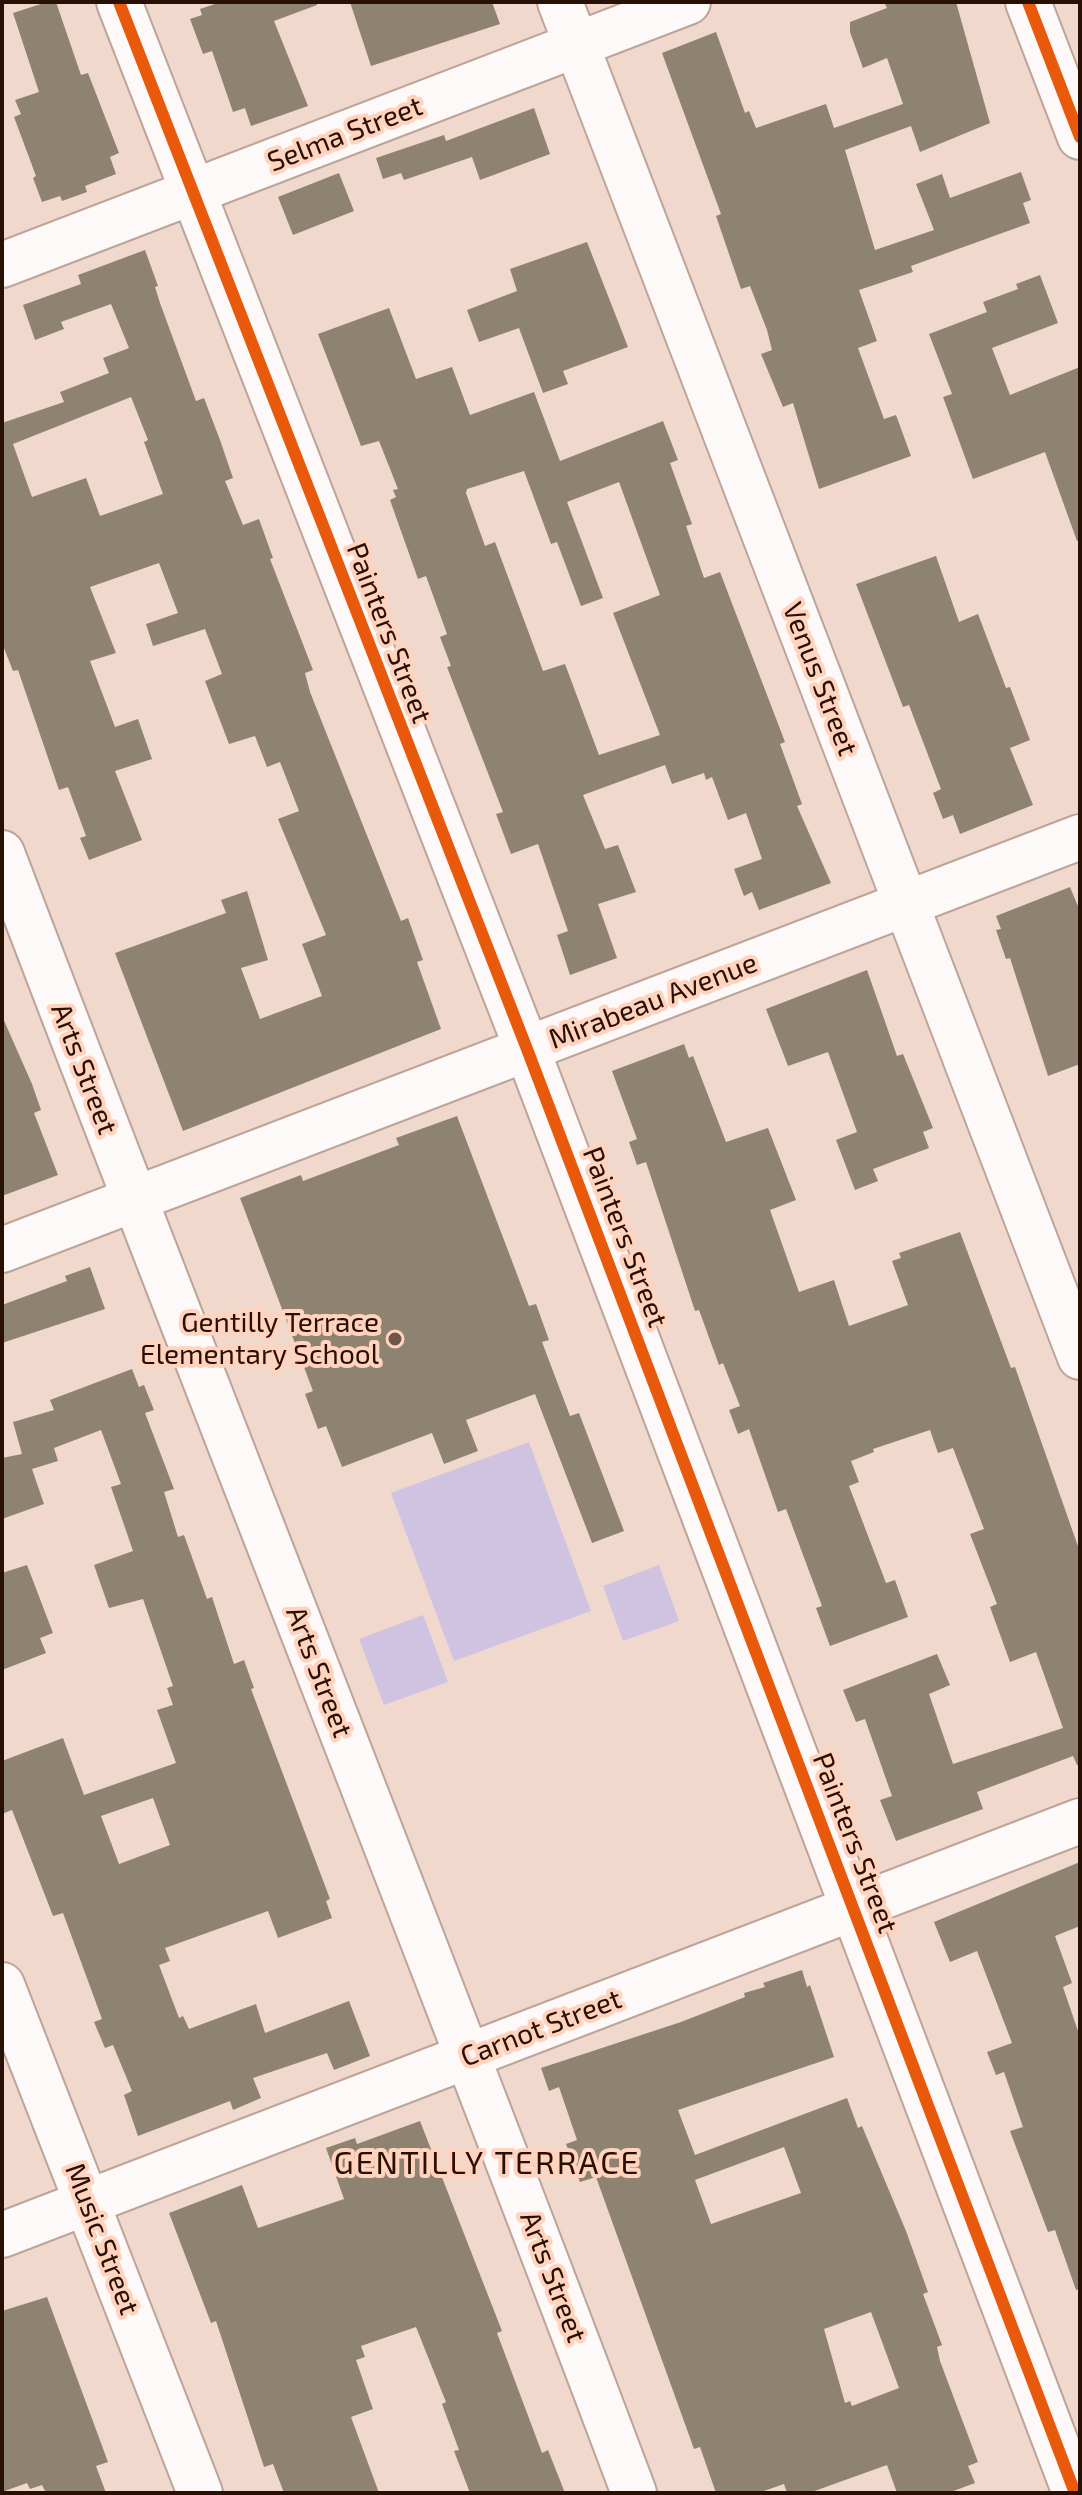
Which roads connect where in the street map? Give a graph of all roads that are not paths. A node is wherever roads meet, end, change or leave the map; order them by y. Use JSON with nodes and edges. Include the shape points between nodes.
{"nodes":[{"id":1,"x":119,"y":2,"type":"edge"},
{"id":2,"x":560,"y":2,"type":"edge"},
{"id":3,"x":688,"y":2,"type":"edge"},
{"id":4,"x":1028,"y":2,"type":"edge"},
{"id":5,"x":577,"y":45,"type":"junction"},
{"id":6,"x":1080,"y":137,"type":"edge"},
{"id":7,"x":191,"y":193,"type":"junction"},
{"id":8,"x":2,"y":265,"type":"edge"},
{"id":9,"x":1080,"y":837,"type":"edge"},
{"id":10,"x":2,"y":853,"type":"edge"},
{"id":11,"x":906,"y":904,"type":"junction"},
{"id":12,"x":527,"y":1049,"type":"junction"},
{"id":13,"x":134,"y":1200,"type":"junction"},
{"id":14,"x":2,"y":1250,"type":"edge"},
{"id":15,"x":1080,"y":1357,"type":"edge"},
{"id":16,"x":1080,"y":1821,"type":"edge"},
{"id":17,"x":855,"y":1908,"type":"junction"},
{"id":18,"x":2,"y":1985,"type":"edge"},
{"id":19,"x":470,"y":2055,"type":"junction"},
{"id":20,"x":88,"y":2202,"type":"junction"},
{"id":21,"x":2,"y":2235,"type":"edge"},
{"id":22,"x":200,"y":2493,"type":"edge"},
{"id":23,"x":634,"y":2493,"type":"edge"},
{"id":24,"x":1075,"y":2493,"type":"edge"}],
"edges":[{"from":1,"to":7,"type":"street","name":"Painters Street"},
{"from":2,"to":5,"type":"street","name":"Venus Street"},
{"from":3,"to":5,"type":"street","name":"Selma Street"},
{"from":4,"to":6,"type":"street"},
{"from":5,"to":7,"type":"street","name":"Selma Street"},
{"from":5,"to":11,"type":"street","name":"Venus Street"},
{"from":7,"to":8,"type":"street","name":"Selma Street"},
{"from":7,"to":12,"type":"street","name":"Painters Street"},
{"from":9,"to":11,"type":"street","name":"Mirabeau Avenue"},
{"from":10,"to":13,"type":"street","name":"Arts Street"},
{"from":11,"to":12,"type":"street","name":"Mirabeau Avenue"},
{"from":11,"to":15,"type":"street","name":"Venus Street"},
{"from":12,"to":13,"type":"street","name":"Mirabeau Avenue"},
{"from":12,"to":17,"type":"street","name":"Painters Street"},
{"from":13,"to":14,"type":"street","name":"Mirabeau Avenue"},
{"from":13,"to":19,"type":"street","name":"Arts Street"},
{"from":16,"to":17,"type":"street","name":"Carnot Street"},
{"from":17,"to":19,"type":"street","name":"Carnot Street"},
{"from":17,"to":24,"type":"street","name":"Painters Street"},
{"from":18,"to":20,"type":"street","name":"Music Street"},
{"from":19,"to":20,"type":"street","name":"Carnot Street"},
{"from":19,"to":23,"type":"street","name":"Arts Street"},
{"from":20,"to":21,"type":"street","name":"Carnot Street"},
{"from":20,"to":22,"type":"street","name":"Music Street"}]}
